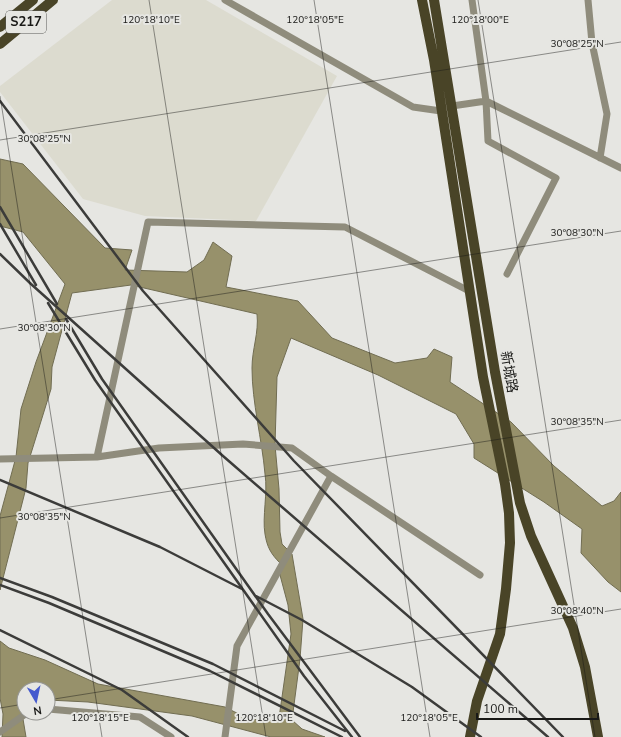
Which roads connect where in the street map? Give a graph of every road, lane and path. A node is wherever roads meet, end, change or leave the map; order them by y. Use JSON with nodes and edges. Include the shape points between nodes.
{"nodes":[{"id":1,"x":33,"y":0,"type":"edge"},
{"id":2,"x":53,"y":0,"type":"edge"},
{"id":3,"x":225,"y":0,"type":"edge"},
{"id":4,"x":422,"y":0,"type":"edge"},
{"id":5,"x":434,"y":0,"type":"edge"},
{"id":6,"x":472,"y":0,"type":"edge"},
{"id":7,"x":588,"y":0,"type":"edge"},
{"id":8,"x":0,"y":27,"type":"edge"},
{"id":9,"x":0,"y":44,"type":"edge"},
{"id":10,"x":486,"y":101,"type":"junction"},
{"id":11,"x":452,"y":106,"type":"junction"},
{"id":12,"x":441,"y":111,"type":"junction"},
{"id":13,"x":600,"y":158,"type":"junction"},
{"id":14,"x":621,"y":168,"type":"edge"},
{"id":15,"x":507,"y":274,"type":"dead end"},
{"id":16,"x":469,"y":291,"type":"junction"},
{"id":17,"x":97,"y":457,"type":"junction"},
{"id":18,"x":0,"y":459,"type":"edge"},
{"id":19,"x":331,"y":476,"type":"junction"},
{"id":20,"x":480,"y":575,"type":"dead end"},
{"id":21,"x":56,"y":710,"type":"edge"},
{"id":22,"x":16,"y":721,"type":"edge"},
{"id":23,"x":0,"y":732,"type":"edge"},
{"id":24,"x":171,"y":737,"type":"edge"},
{"id":25,"x":225,"y":737,"type":"edge"},
{"id":26,"x":470,"y":737,"type":"edge"},
{"id":27,"x":598,"y":737,"type":"edge"}],
"edges":[{"from":1,"to":8,"type":"main road","number":"S217"},
{"from":2,"to":9,"type":"main road","number":"S217"},
{"from":3,"to":12,"type":"street","via":[[413,107]]},
{"from":4,"to":12,"type":"main road","name":"新城路"},
{"from":5,"to":11,"type":"main road","name":"新城路"},
{"from":6,"to":10,"type":"street"},
{"from":7,"to":13,"type":"street","via":[[592,43],[607,114]]},
{"from":10,"to":11,"type":"street"},
{"from":10,"to":13,"type":"street"},
{"from":10,"to":15,"type":"street","via":[[488,141],[556,178]]},
{"from":11,"to":27,"type":"main road","name":"新城路","via":[[517,488],[531,536],[573,628],[585,667]]},
{"from":12,"to":16,"type":"main road","name":"新城路"},
{"from":13,"to":14,"type":"street"},
{"from":16,"to":17,"type":"street","via":[[345,227],[148,222]]},
{"from":16,"to":26,"type":"main road","name":"新城路","via":[[509,513],[506,589],[500,634],[477,701]]},
{"from":17,"to":18,"type":"street"},
{"from":17,"to":19,"type":"street","via":[[159,448],[243,444],[292,448]]},
{"from":19,"to":20,"type":"street"},
{"from":19,"to":25,"type":"street","via":[[237,646]]},
{"from":21,"to":24,"type":"street","via":[[140,717]]},
{"from":22,"to":23,"type":"street"}]}
